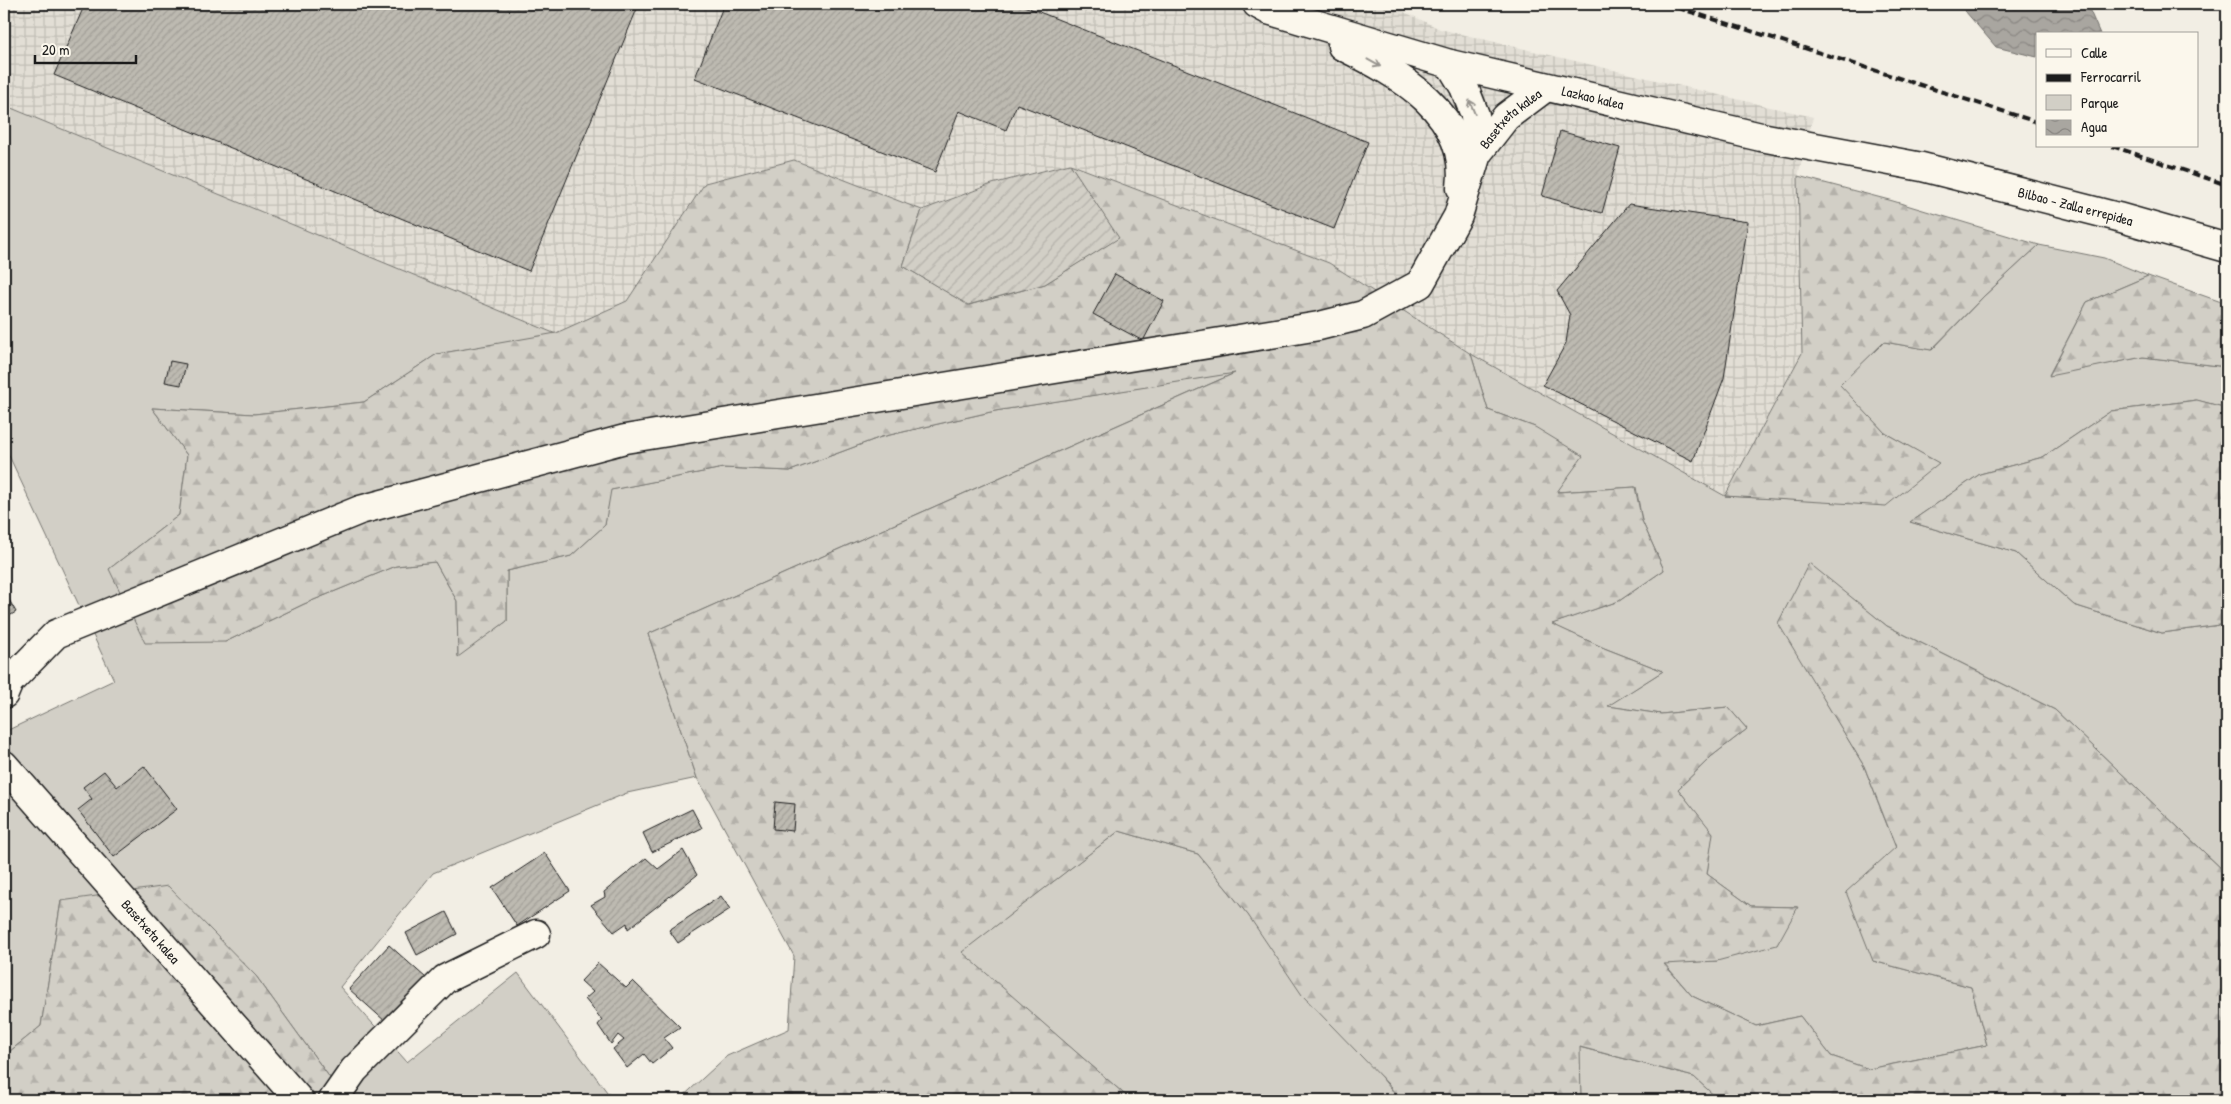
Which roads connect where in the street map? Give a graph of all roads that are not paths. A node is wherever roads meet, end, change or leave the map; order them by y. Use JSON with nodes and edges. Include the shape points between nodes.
{"nodes":[{"id":1,"x":1262,"y":7,"type":"edge"},
{"id":2,"x":1450,"y":64,"type":"junction"},
{"id":3,"x":1546,"y":87,"type":"junction"},
{"id":4,"x":1477,"y":154,"type":"junction"},
{"id":5,"x":1922,"y":167,"type":"joint"},
{"id":6,"x":1458,"y":216,"type":"junction"},
{"id":7,"x":2227,"y":248,"type":"edge"},
{"id":8,"x":4,"y":694,"type":"edge"},
{"id":9,"x":4,"y":765,"type":"edge"},
{"id":10,"x":536,"y":934,"type":"dead end"},
{"id":11,"x":299,"y":1100,"type":"edge"},
{"id":12,"x":333,"y":1100,"type":"edge"}],
"edges":[{"from":1,"to":2,"type":"street","name":"Lazkao kalea"},
{"from":1,"to":6,"type":"street","name":"Lazkao kalea","one_way":true,"via":[[1372,61],[1407,82],[1431,104],[1450,126],[1464,170]]},
{"from":2,"to":3,"type":"street","name":"Lazkao kalea"},
{"from":4,"to":2,"type":"street","name":"Basetxeta kalea","one_way":true,"via":[[1475,114]]},
{"from":3,"to":4,"type":"street","name":"Basetxeta kalea","via":[[1506,118]]},
{"from":3,"to":5,"type":"street","name":"Lazkao kalea","via":[[1761,137]]},
{"from":4,"to":6,"type":"street","name":"Basetxeta kalea"},
{"from":5,"to":7,"type":"street","name":"Bilbao - Zalla errepidea"},
{"from":6,"to":8,"type":"street","via":[[1420,284],[1363,316],[625,439],[360,510],[56,634],[9,682]]},
{"from":9,"to":11,"type":"street","name":"Basetxeta kalea"},
{"from":10,"to":12,"type":"street","via":[[445,979],[354,1070]]}]}
